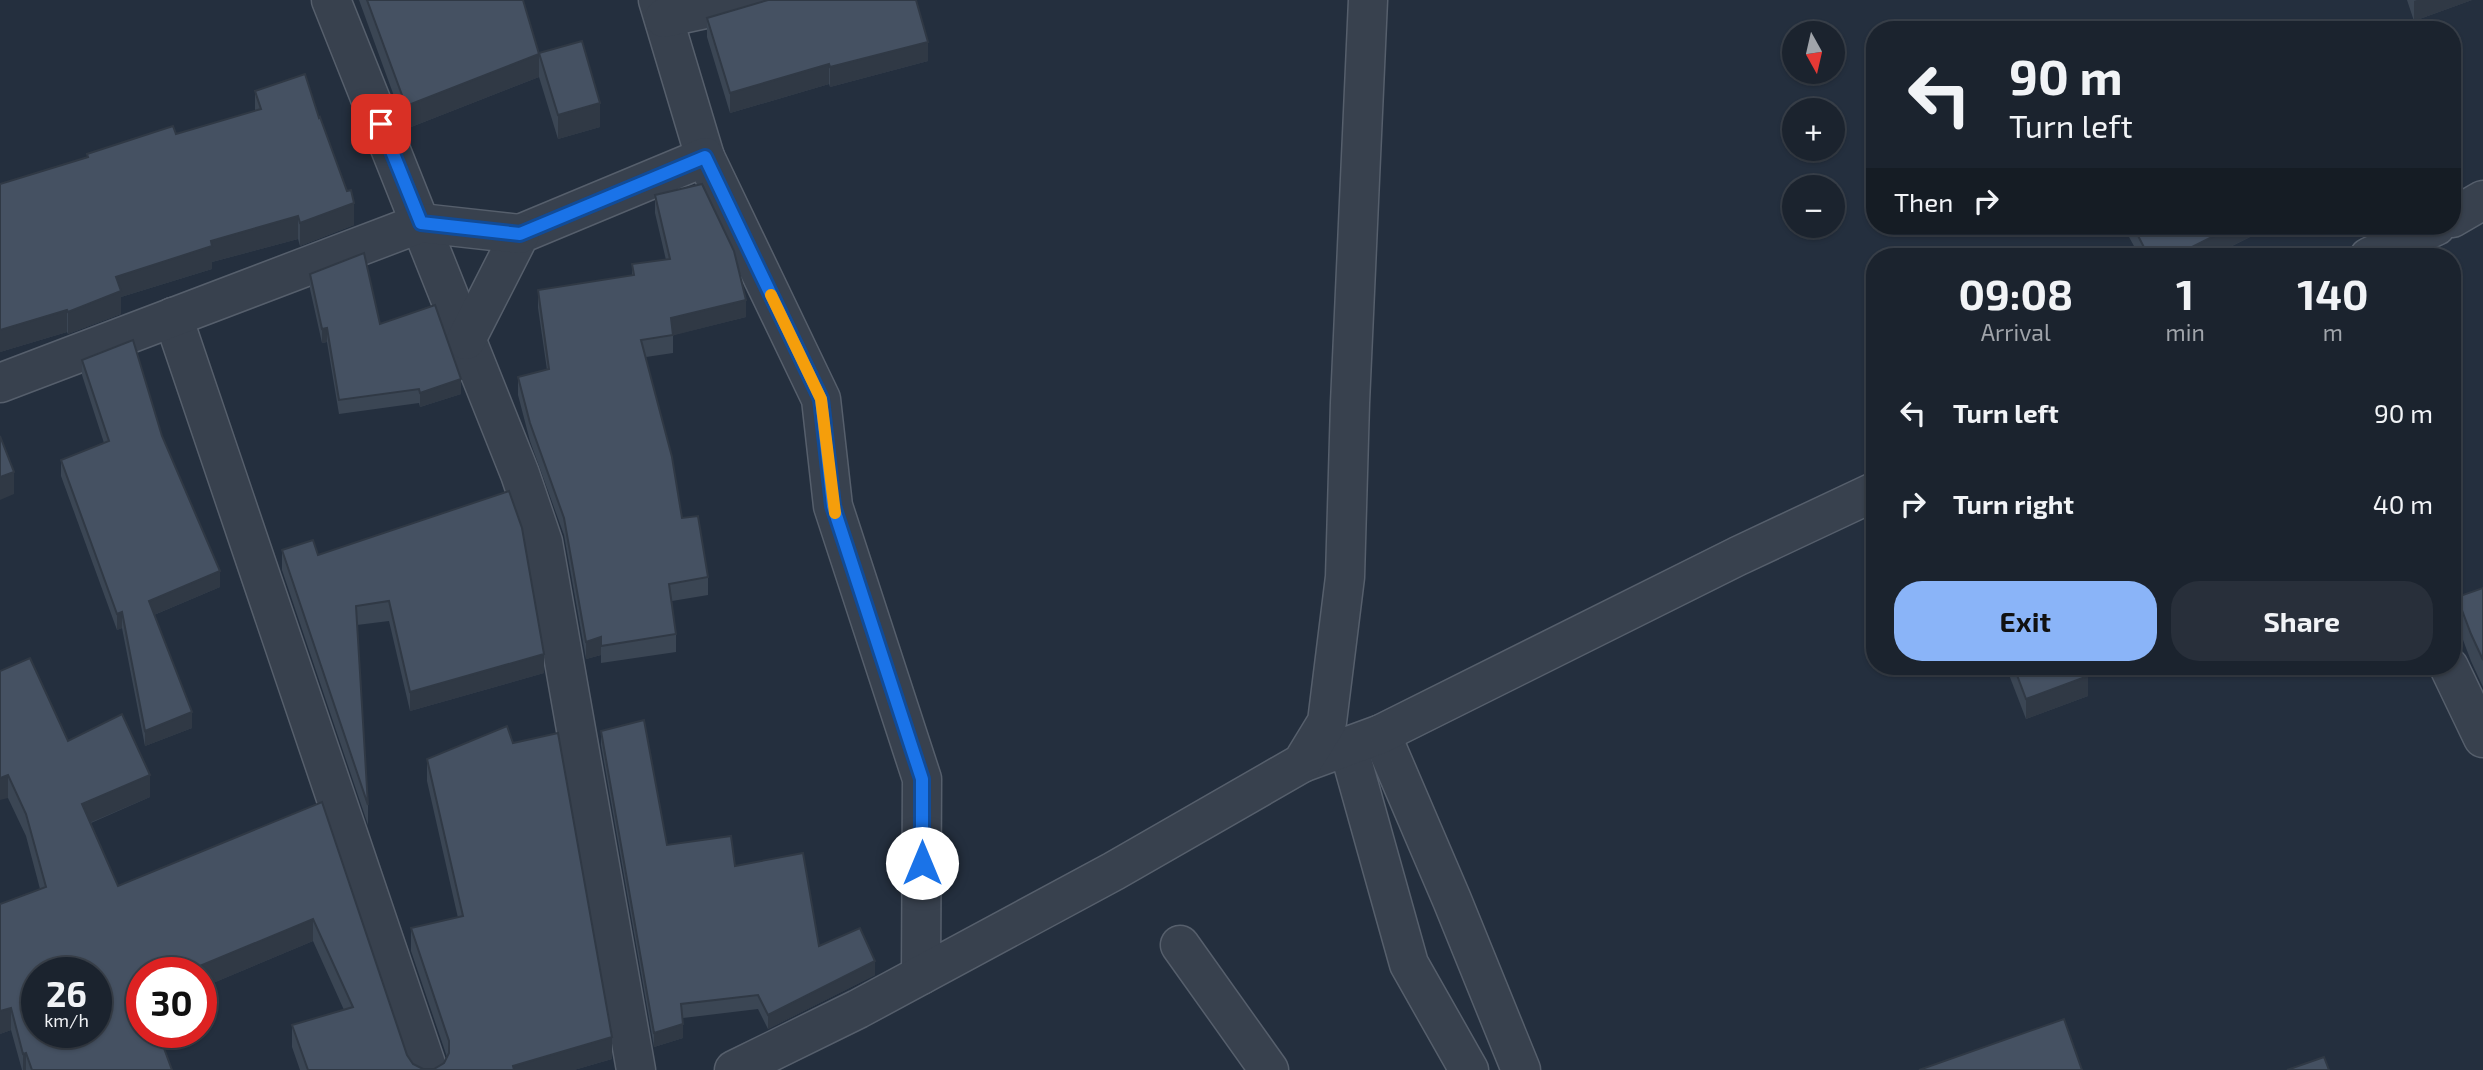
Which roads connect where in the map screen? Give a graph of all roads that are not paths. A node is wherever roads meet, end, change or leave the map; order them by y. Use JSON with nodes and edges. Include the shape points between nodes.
{"nodes":[{"id":1,"x":331,"y":0,"type":"edge"},
{"id":2,"x":747,"y":0,"type":"edge"},
{"id":3,"x":1368,"y":0,"type":"edge"},
{"id":4,"x":661,"y":9,"type":"edge"},
{"id":5,"x":705,"y":157,"type":"junction"},
{"id":6,"x":2483,"y":200,"type":"edge"},
{"id":7,"x":2461,"y":213,"type":"edge"},
{"id":8,"x":421,"y":223,"type":"junction"},
{"id":9,"x":520,"y":234,"type":"junction"},
{"id":10,"x":2417,"y":235,"type":"edge"},
{"id":11,"x":2388,"y":248,"type":"edge"},
{"id":12,"x":173,"y":317,"type":"junction"},
{"id":13,"x":466,"y":341,"type":"junction"},
{"id":14,"x":0,"y":383,"type":"edge"},
{"id":15,"x":1866,"y":496,"type":"edge"},
{"id":16,"x":2453,"y":675,"type":"edge"},
{"id":17,"x":2483,"y":738,"type":"edge"},
{"id":18,"x":1364,"y":740,"type":"junction"},
{"id":19,"x":1302,"y":763,"type":"junction"},
{"id":20,"x":1180,"y":945,"type":"dead end"},
{"id":21,"x":921,"y":975,"type":"junction"},
{"id":22,"x":428,"y":1070,"type":"edge"},
{"id":23,"x":636,"y":1070,"type":"edge"},
{"id":24,"x":734,"y":1070,"type":"edge"},
{"id":25,"x":1269,"y":1070,"type":"edge"},
{"id":26,"x":1469,"y":1070,"type":"edge"},
{"id":27,"x":1521,"y":1070,"type":"edge"}],
"edges":[{"from":1,"to":8,"type":"street"},
{"from":2,"to":4,"type":"street"},
{"from":3,"to":19,"type":"street","via":[[1345,577],[1327,722]]},
{"from":4,"to":5,"type":"street"},
{"from":5,"to":9,"type":"street"},
{"from":5,"to":21,"type":"street","via":[[821,399],[833,506],[922,779]]},
{"from":6,"to":7,"type":"street"},
{"from":8,"to":9,"type":"street"},
{"from":8,"to":12,"type":"street"},
{"from":8,"to":13,"type":"street"},
{"from":9,"to":13,"type":"street"},
{"from":10,"to":11,"type":"street"},
{"from":12,"to":14,"type":"street"},
{"from":12,"to":22,"type":"street"},
{"from":13,"to":23,"type":"street","via":[[542,542]]},
{"from":15,"to":18,"type":"street"},
{"from":16,"to":17,"type":"street"},
{"from":18,"to":19,"type":"street"},
{"from":18,"to":26,"type":"street","via":[[1409,964]]},
{"from":18,"to":27,"type":"street","via":[[1452,900]]},
{"from":19,"to":21,"type":"street"},
{"from":20,"to":25,"type":"street"},
{"from":21,"to":24,"type":"street"}]}
